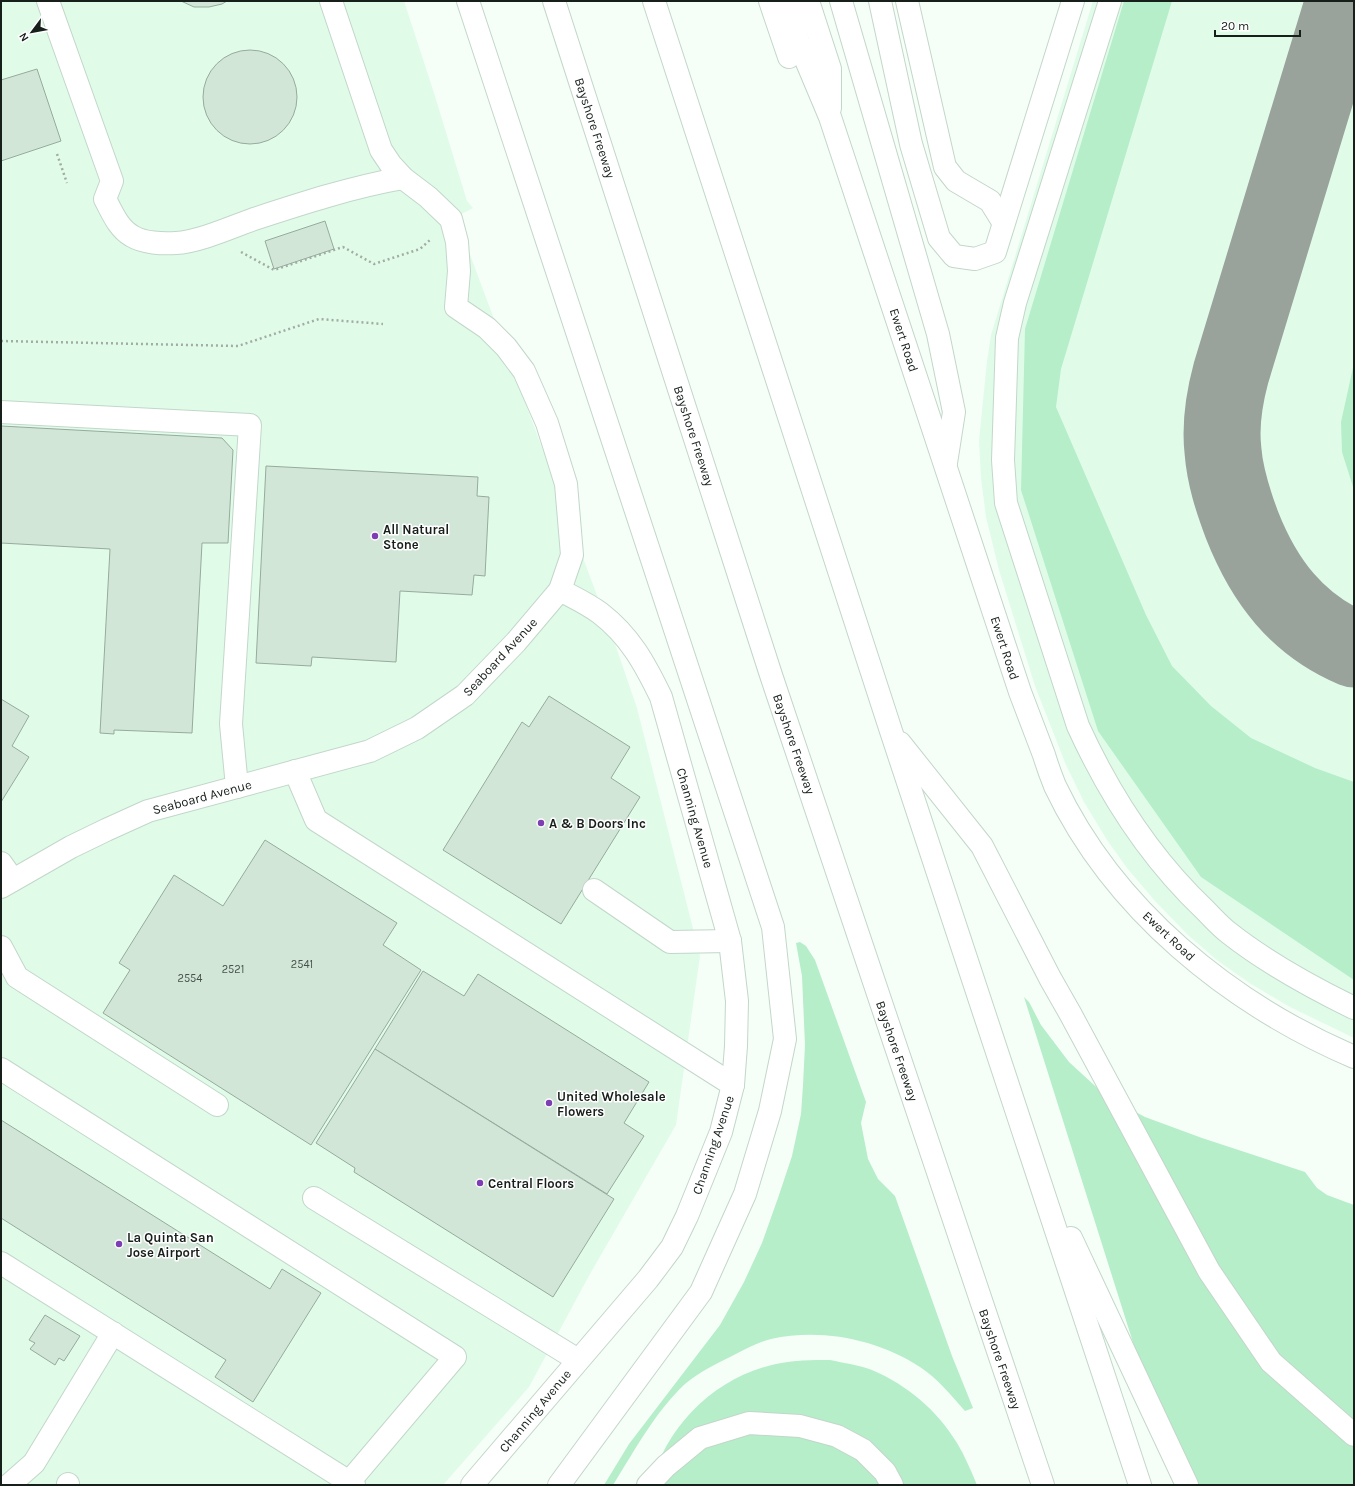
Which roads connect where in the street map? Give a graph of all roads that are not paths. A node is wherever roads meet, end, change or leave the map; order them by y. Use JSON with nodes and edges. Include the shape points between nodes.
{"nodes":[{"id":1,"x":48,"y":1,"type":"edge"},
{"id":2,"x":331,"y":1,"type":"edge"},
{"id":3,"x":468,"y":1,"type":"edge"},
{"id":4,"x":554,"y":1,"type":"edge"},
{"id":5,"x":654,"y":1,"type":"edge"},
{"id":6,"x":770,"y":1,"type":"edge"},
{"id":7,"x":788,"y":1,"type":"edge"},
{"id":8,"x":808,"y":1,"type":"edge"},
{"id":9,"x":841,"y":1,"type":"edge"},
{"id":10,"x":880,"y":1,"type":"edge"},
{"id":11,"x":907,"y":1,"type":"edge"},
{"id":12,"x":1073,"y":1,"type":"edge"},
{"id":13,"x":1110,"y":1,"type":"edge"},
{"id":14,"x":830,"y":117,"type":"junction"},
{"id":15,"x":403,"y":178,"type":"junction"},
{"id":16,"x":1004,"y":222,"type":"junction"},
{"id":17,"x":1,"y":412,"type":"edge"},
{"id":18,"x":946,"y":467,"type":"junction"},
{"id":19,"x":560,"y":590,"type":"junction"},
{"id":20,"x":891,"y":731,"type":"junction"},
{"id":21,"x":295,"y":771,"type":"junction"},
{"id":22,"x":237,"y":787,"type":"junction"},
{"id":23,"x":5,"y":877,"type":"edge"},
{"id":24,"x":594,"y":890,"type":"dead end"},
{"id":25,"x":730,"y":941,"type":"junction"},
{"id":26,"x":1,"y":947,"type":"edge"},
{"id":27,"x":1354,"y":1008,"type":"edge"},
{"id":28,"x":1354,"y":1057,"type":"edge"},
{"id":29,"x":1,"y":1070,"type":"edge"},
{"id":30,"x":733,"y":1085,"type":"junction"},
{"id":31,"x":217,"y":1104,"type":"dead end"},
{"id":32,"x":1029,"y":1149,"type":"junction"},
{"id":33,"x":314,"y":1198,"type":"dead end"},
{"id":34,"x":1,"y":1263,"type":"edge"},
{"id":35,"x":114,"y":1333,"type":"junction"},
{"id":36,"x":578,"y":1360,"type":"junction"},
{"id":37,"x":1354,"y":1435,"type":"edge"},
{"id":38,"x":351,"y":1484,"type":"edge"},
{"id":39,"x":10,"y":1485,"type":"edge"},
{"id":40,"x":472,"y":1485,"type":"edge"},
{"id":41,"x":559,"y":1485,"type":"edge"},
{"id":42,"x":648,"y":1485,"type":"edge"},
{"id":43,"x":892,"y":1485,"type":"edge"},
{"id":44,"x":1043,"y":1485,"type":"edge"},
{"id":45,"x":1140,"y":1485,"type":"edge"},
{"id":46,"x":1187,"y":1485,"type":"edge"}],
"edges":[{"from":1,"to":15,"type":"main road","via":[[112,182],[105,199],[115,220],[131,236],[153,243],[177,243],[307,202],[378,182]]},
{"from":2,"to":15,"type":"main road","via":[[381,150]]},
{"from":3,"to":41,"type":"main road","via":[[773,927],[785,1039],[770,1111],[745,1194],[701,1292]]},
{"from":4,"to":44,"type":"main road","name":"Bayshore Freeway","via":[[771,675]]},
{"from":5,"to":20,"type":"main road"},
{"from":6,"to":14,"type":"main road","name":"Ewert Road","via":[[787,54]]},
{"from":7,"to":14,"type":"main road","name":"Ewert Road","via":[[798,41]]},
{"from":8,"to":14,"type":"main road","name":"Ewert Road","via":[[830,69]]},
{"from":9,"to":18,"type":"main road","via":[[938,334],[954,412]]},
{"from":10,"to":16,"type":"main road","via":[[911,144],[939,238],[954,256],[975,259],[995,252]]},
{"from":11,"to":16,"type":"main road","via":[[945,167],[956,181],[990,201]]},
{"from":12,"to":16,"type":"main road"},
{"from":13,"to":27,"type":"main road","via":[[1015,303],[1007,338],[1003,460],[1006,503],[1078,726],[1094,761],[1120,806],[1183,889],[1228,933],[1289,974]]},
{"from":14,"to":18,"type":"main road","name":"Ewert Road"},
{"from":15,"to":19,"type":"main road","name":"Seaboard Avenue","via":[[452,219],[459,271],[456,307],[487,328],[506,347],[524,371],[547,423],[566,484],[572,555]]},
{"from":17,"to":22,"type":"main road","via":[[250,425],[230,724]]},
{"from":18,"to":28,"type":"main road","name":"Ewert Road","via":[[1020,692],[1055,785],[1085,839],[1130,899],[1170,939],[1212,975],[1296,1030]]},
{"from":19,"to":21,"type":"main road","name":"Seaboard Avenue","via":[[516,642],[465,695],[417,728],[370,751]]},
{"from":19,"to":25,"type":"main road","name":"Channing Avenue","via":[[600,612],[624,635],[644,662],[661,696]]},
{"from":20,"to":32,"type":"main road"},
{"from":20,"to":37,"type":"main road","via":[[982,846],[1208,1271],[1271,1362]]},
{"from":21,"to":22,"type":"main road","name":"Seaboard Avenue"},
{"from":21,"to":30,"type":"main road","via":[[316,820]]},
{"from":22,"to":23,"type":"main road","name":"Seaboard Avenue","via":[[148,811]]},
{"from":24,"to":25,"type":"main road","via":[[670,942]]},
{"from":25,"to":30,"type":"main road","name":"Channing Avenue","via":[[737,1001]]},
{"from":26,"to":31,"type":"main road","via":[[17,977]]},
{"from":29,"to":38,"type":"main road","via":[[455,1357]]},
{"from":30,"to":36,"type":"main road","name":"Channing Avenue","via":[[721,1132],[672,1247],[648,1279]]},
{"from":32,"to":45,"type":"main road"},
{"from":32,"to":46,"type":"main road"},
{"from":33,"to":36,"type":"main road"},
{"from":34,"to":35,"type":"main road"},
{"from":35,"to":38,"type":"main road"},
{"from":35,"to":39,"type":"main road","via":[[34,1463]]},
{"from":36,"to":40,"type":"main road","name":"Channing Avenue"},
{"from":42,"to":43,"type":"main road","via":[[666,1466],[700,1438],[749,1423],[800,1426],[837,1436],[863,1450],[885,1472]]}]}
